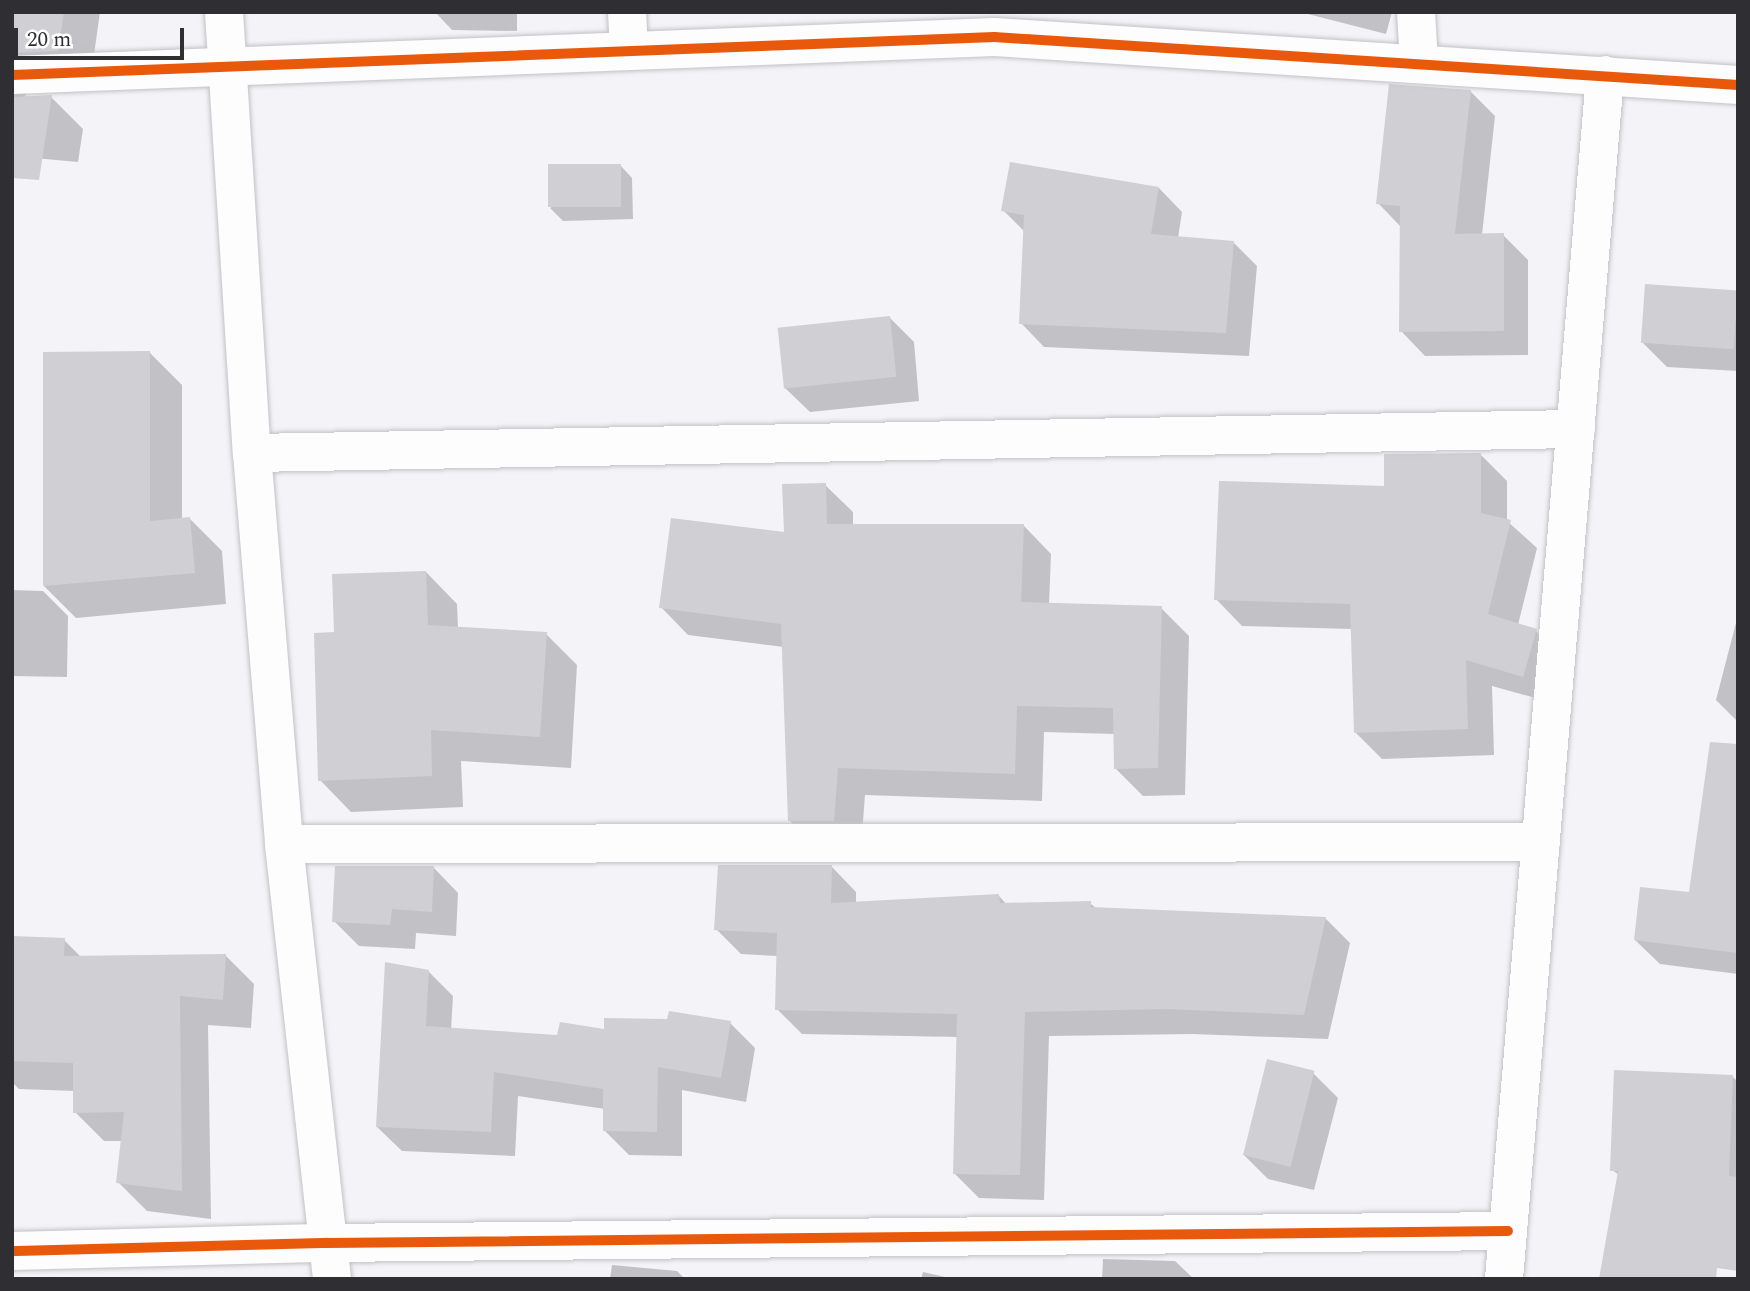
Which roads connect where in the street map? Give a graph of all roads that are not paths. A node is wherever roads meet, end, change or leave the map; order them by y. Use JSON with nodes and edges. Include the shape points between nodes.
{"nodes":[{"id":1,"x":224,"y":12,"type":"edge"},
{"id":2,"x":627,"y":12,"type":"edge"},
{"id":3,"x":1416,"y":12,"type":"edge"},
{"id":4,"x":994,"y":25,"type":"edge"},
{"id":5,"x":629,"y":51,"type":"junction"},
{"id":6,"x":1419,"y":63,"type":"junction"},
{"id":7,"x":225,"y":67,"type":"junction"},
{"id":8,"x":12,"y":75,"type":"edge"},
{"id":9,"x":1605,"y":75,"type":"junction"},
{"id":10,"x":1738,"y":85,"type":"edge"},
{"id":11,"x":1576,"y":429,"type":"junction"},
{"id":12,"x":252,"y":453,"type":"junction"},
{"id":13,"x":1541,"y":842,"type":"junction"},
{"id":14,"x":284,"y":844,"type":"junction"},
{"id":15,"x":1508,"y":1231,"type":"junction"},
{"id":16,"x":12,"y":1251,"type":"edge"},
{"id":17,"x":329,"y":1261,"type":"edge"},
{"id":18,"x":1504,"y":1279,"type":"edge"}],
"edges":[{"from":1,"to":7,"type":"street"},
{"from":2,"to":5,"type":"street"},
{"from":3,"to":6,"type":"street"},
{"from":4,"to":5,"type":"street"},
{"from":4,"to":6,"type":"street"},
{"from":5,"to":7,"type":"street"},
{"from":6,"to":9,"type":"street"},
{"from":7,"to":8,"type":"street"},
{"from":7,"to":12,"type":"street"},
{"from":9,"to":10,"type":"street"},
{"from":9,"to":11,"type":"street"},
{"from":11,"to":12,"type":"street"},
{"from":11,"to":13,"type":"street"},
{"from":12,"to":14,"type":"street"},
{"from":13,"to":14,"type":"street"},
{"from":13,"to":15,"type":"street"},
{"from":14,"to":17,"type":"street"},
{"from":15,"to":17,"type":"street"},
{"from":15,"to":18,"type":"street"},
{"from":16,"to":17,"type":"street"}]}
